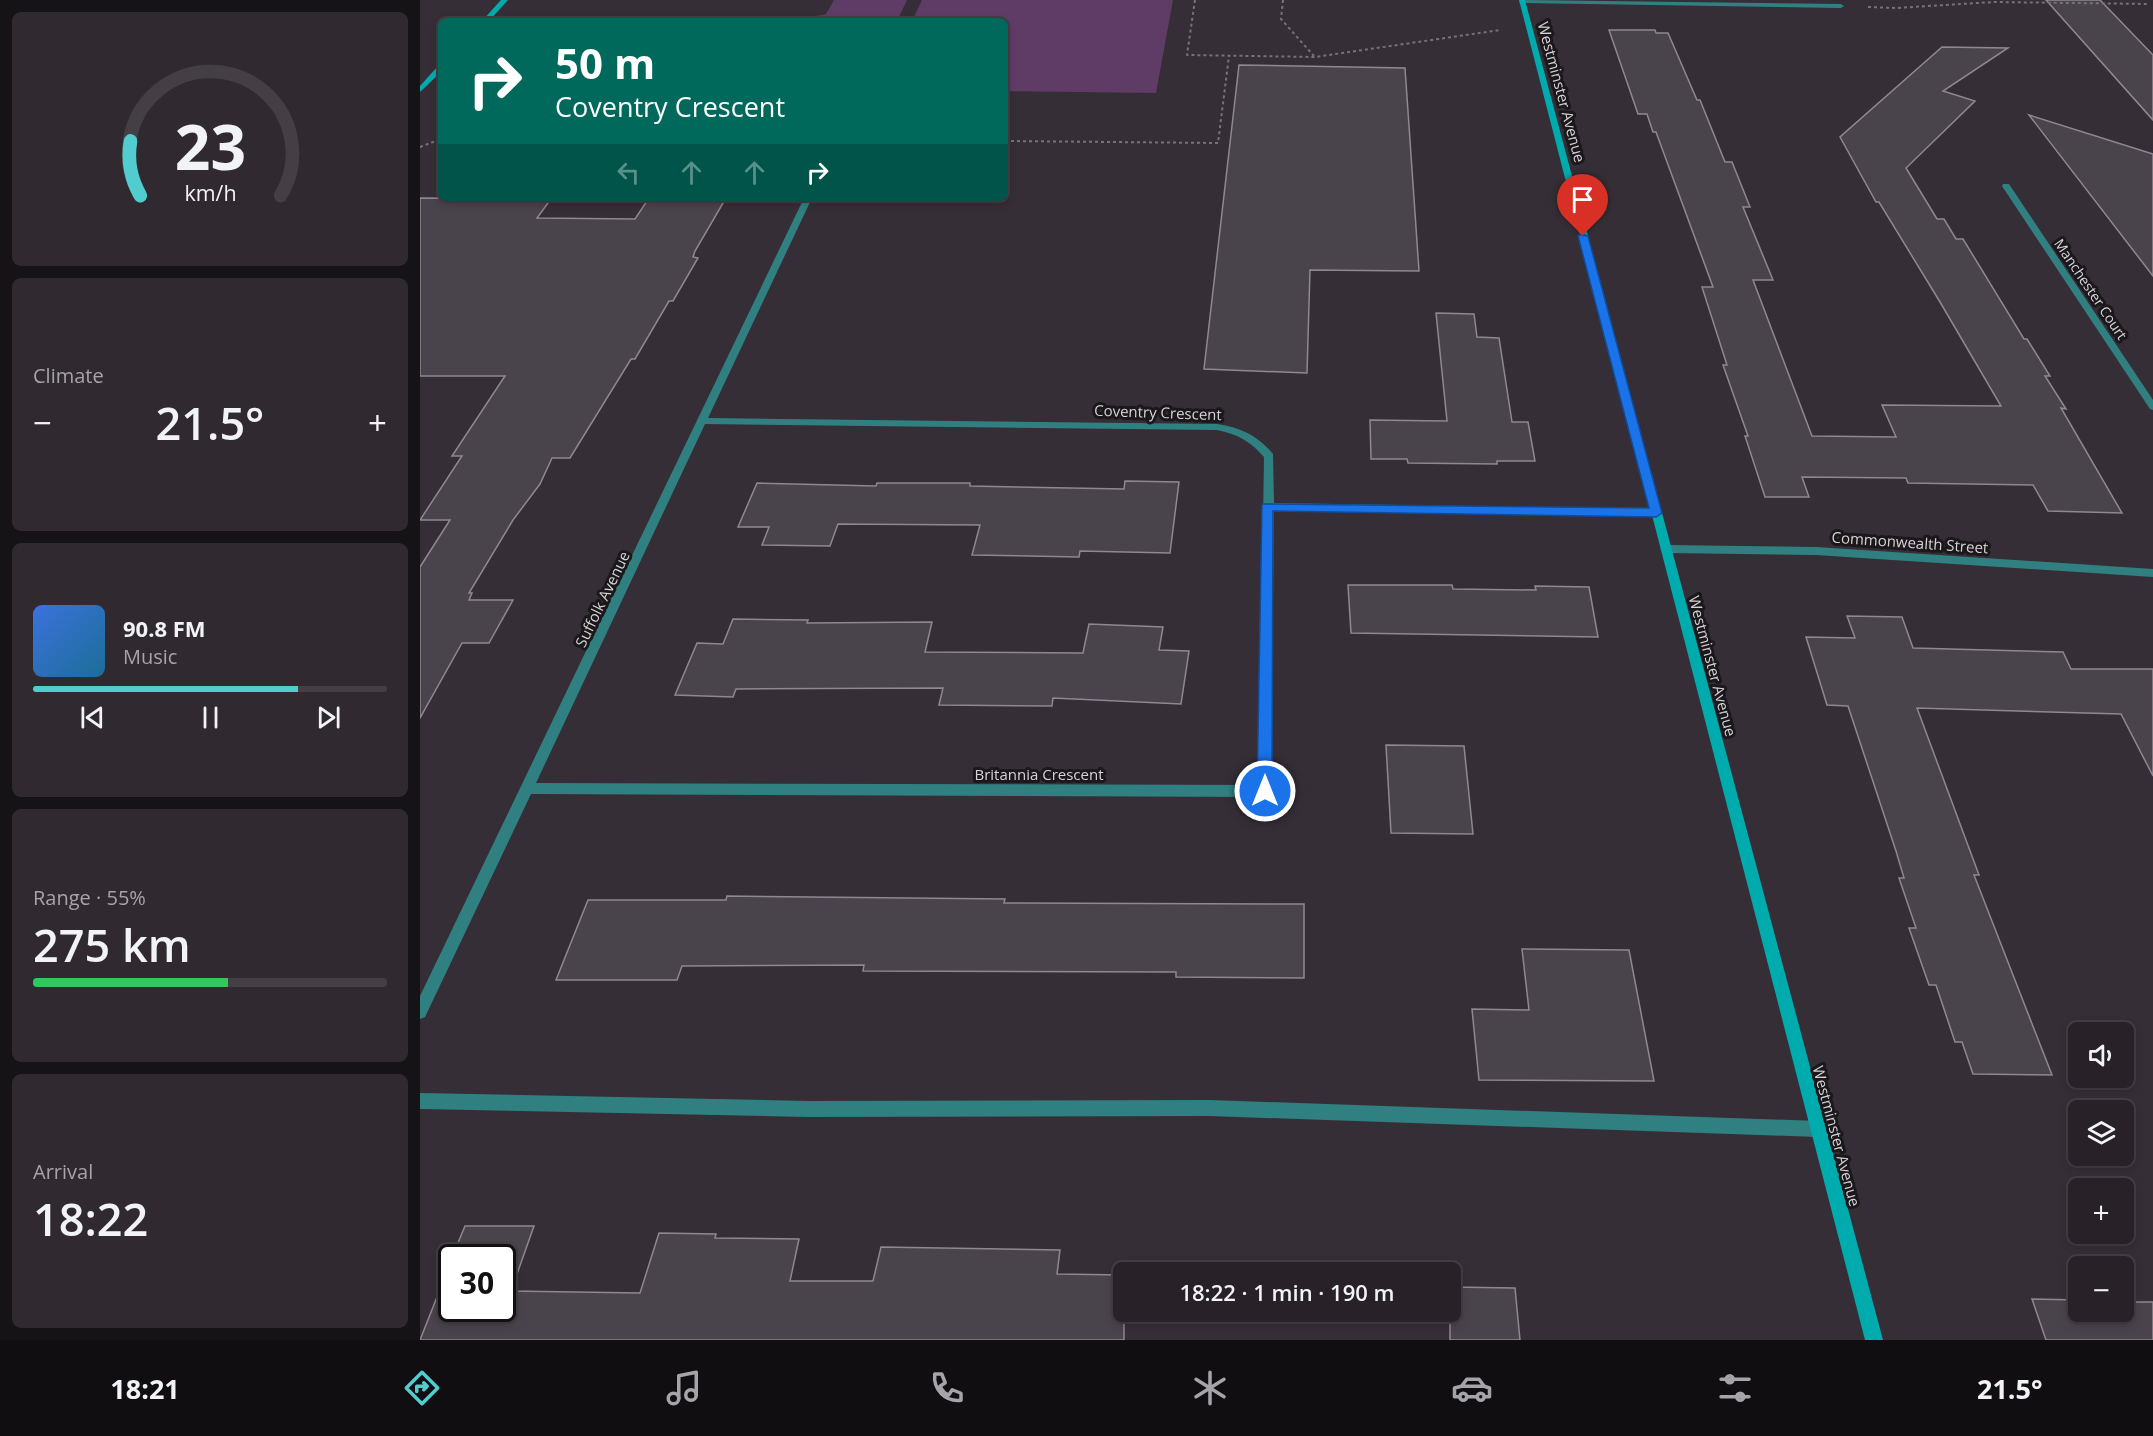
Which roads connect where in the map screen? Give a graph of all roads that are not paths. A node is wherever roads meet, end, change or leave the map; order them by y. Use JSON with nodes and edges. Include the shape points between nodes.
{"nodes":[{"id":1,"x":506,"y":0,"type":"edge"},
{"id":2,"x":1522,"y":1,"type":"edge"},
{"id":3,"x":1841,"y":6,"type":"road end"},
{"id":4,"x":488,"y":18,"type":"edge"},
{"id":5,"x":438,"y":71,"type":"edge"},
{"id":6,"x":420,"y":90,"type":"edge"},
{"id":7,"x":2006,"y":186,"type":"dead end"},
{"id":8,"x":807,"y":201,"type":"edge"},
{"id":9,"x":2153,"y":407,"type":"edge"},
{"id":10,"x":704,"y":421,"type":"junction"},
{"id":11,"x":1267,"y":507,"type":"junction"},
{"id":12,"x":1656,"y":513,"type":"junction"},
{"id":13,"x":1666,"y":549,"type":"junction"},
{"id":14,"x":2153,"y":573,"type":"edge"},
{"id":15,"x":528,"y":788,"type":"junction"},
{"id":16,"x":420,"y":1012,"type":"edge"},
{"id":17,"x":420,"y":1101,"type":"edge"},
{"id":18,"x":1818,"y":1129,"type":"junction"},
{"id":19,"x":1874,"y":1340,"type":"edge"}],
"edges":[{"from":1,"to":4,"type":"street"},
{"from":2,"to":3,"type":"street"},
{"from":2,"to":12,"type":"street","name":"Westminster Avenue"},
{"from":5,"to":6,"type":"street"},
{"from":7,"to":9,"type":"street","name":"Manchester Court"},
{"from":8,"to":10,"type":"street","name":"Suffolk Avenue"},
{"from":10,"to":11,"type":"street","name":"Coventry Crescent","via":[[1217,427],[1242,432],[1257,441],[1269,456]]},
{"from":10,"to":15,"type":"street","name":"Suffolk Avenue"},
{"from":11,"to":12,"type":"street"},
{"from":11,"to":15,"type":"street","name":"Britannia Crescent","via":[[1265,791]]},
{"from":12,"to":13,"type":"street","name":"Westminster Avenue"},
{"from":13,"to":14,"type":"street","name":"Commonwealth Street","via":[[1816,551]]},
{"from":13,"to":18,"type":"street","name":"Westminster Avenue"},
{"from":15,"to":16,"type":"street","name":"Suffolk Avenue"},
{"from":17,"to":18,"type":"street","via":[[808,1109],[1209,1108]]},
{"from":18,"to":19,"type":"street","name":"Westminster Avenue"}]}
